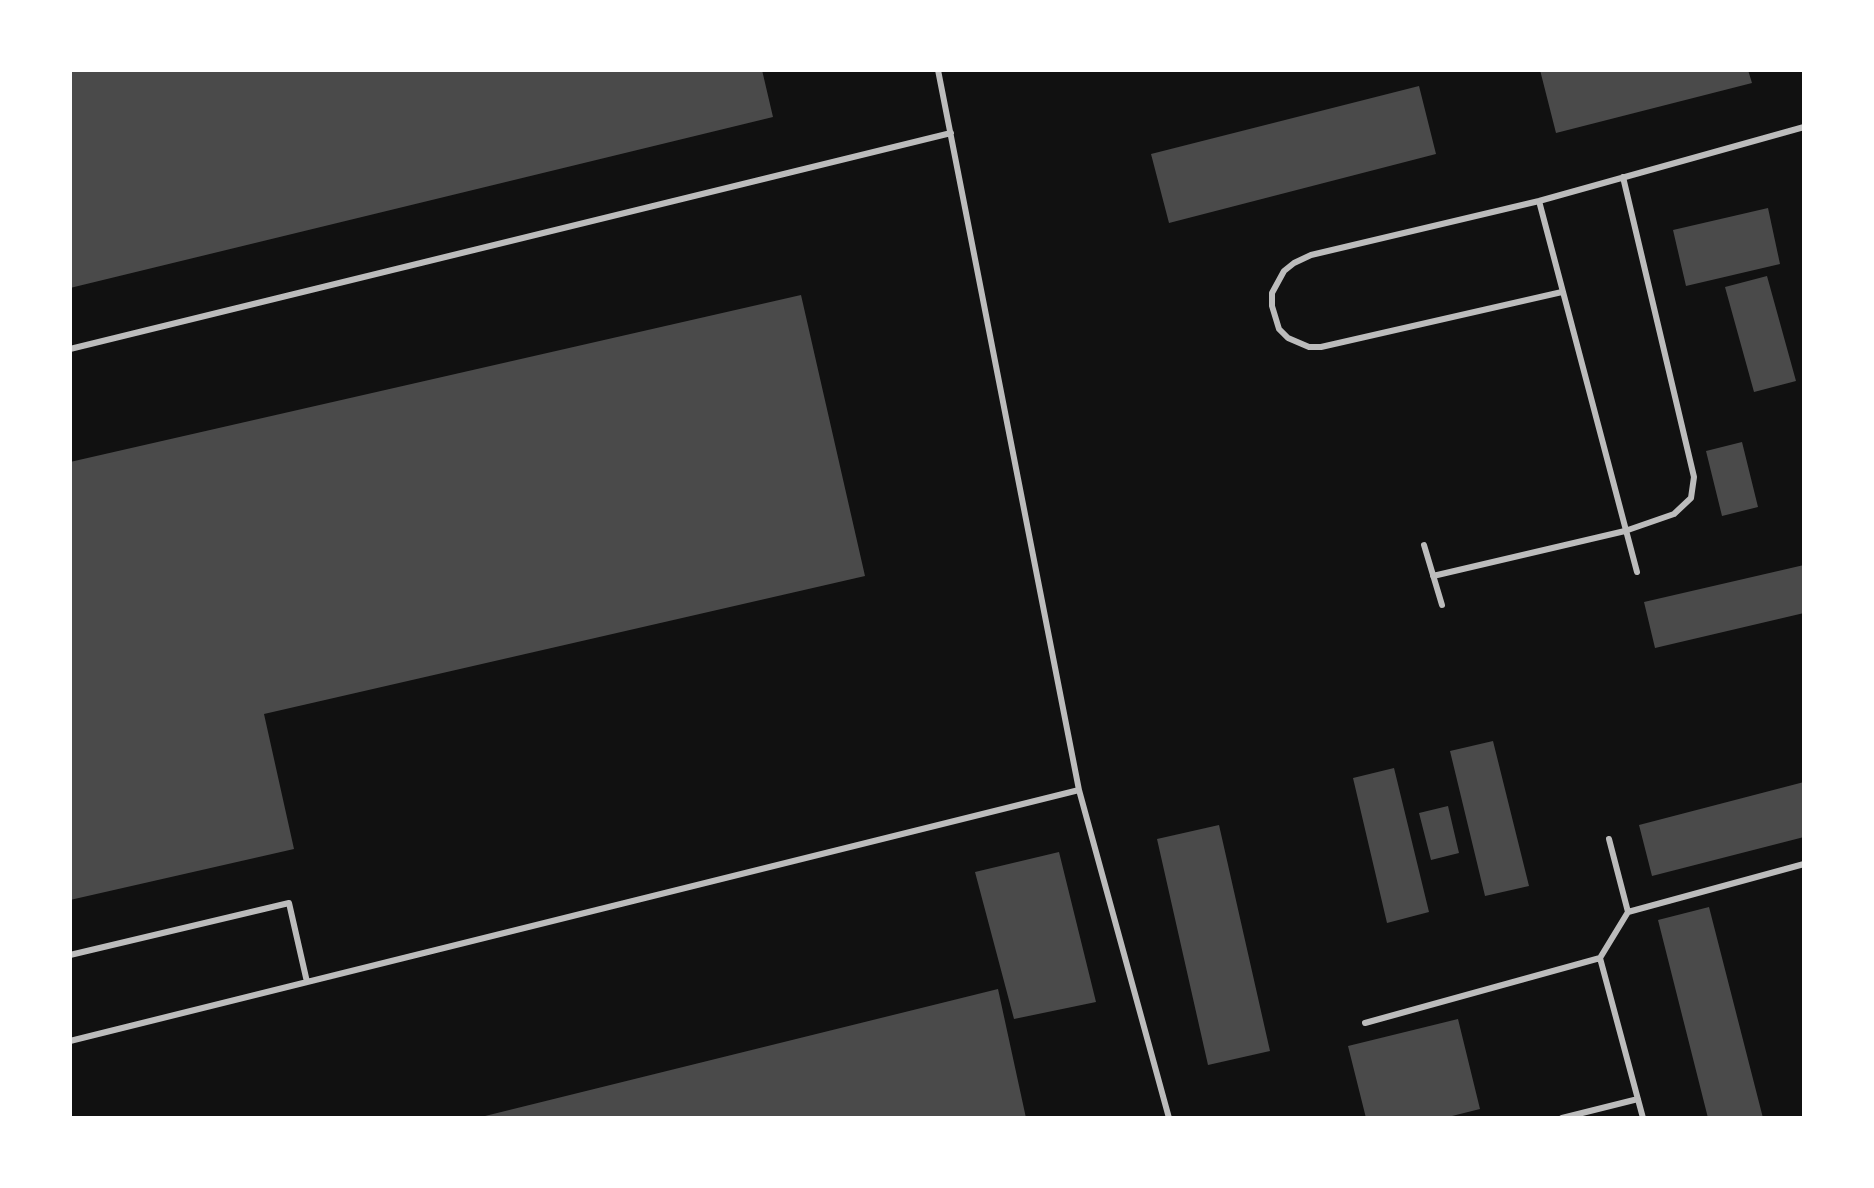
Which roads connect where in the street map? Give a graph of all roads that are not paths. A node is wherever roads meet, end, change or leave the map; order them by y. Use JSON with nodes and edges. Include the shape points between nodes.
{"nodes":[{"id":1,"x":938,"y":70,"type":"edge"},
{"id":2,"x":1804,"y":127,"type":"edge"},
{"id":3,"x":951,"y":133,"type":"junction"},
{"id":4,"x":1623,"y":177,"type":"junction"},
{"id":5,"x":1539,"y":201,"type":"junction"},
{"id":6,"x":1562,"y":292,"type":"junction"},
{"id":7,"x":70,"y":349,"type":"edge"},
{"id":8,"x":1625,"y":531,"type":"junction"},
{"id":9,"x":1424,"y":545,"type":"dead end"},
{"id":10,"x":1637,"y":572,"type":"dead end"},
{"id":11,"x":1433,"y":576,"type":"junction"},
{"id":12,"x":1442,"y":605,"type":"dead end"},
{"id":13,"x":1079,"y":790,"type":"junction"},
{"id":14,"x":1609,"y":839,"type":"dead end"},
{"id":15,"x":1804,"y":864,"type":"edge"},
{"id":16,"x":1628,"y":912,"type":"junction"},
{"id":17,"x":70,"y":955,"type":"edge"},
{"id":18,"x":1600,"y":958,"type":"junction"},
{"id":19,"x":307,"y":982,"type":"junction"},
{"id":20,"x":1365,"y":1023,"type":"dead end"},
{"id":21,"x":70,"y":1041,"type":"edge"},
{"id":22,"x":1638,"y":1099,"type":"junction"},
{"id":23,"x":1169,"y":1118,"type":"edge"},
{"id":24,"x":1562,"y":1118,"type":"edge"},
{"id":25,"x":1643,"y":1118,"type":"edge"}],
"edges":[{"from":1,"to":3,"type":"lane"},
{"from":2,"to":4,"type":"lane"},
{"from":3,"to":7,"type":"lane"},
{"from":3,"to":13,"type":"lane"},
{"from":4,"to":5,"type":"lane"},
{"from":4,"to":8,"type":"lane","via":[[1694,477],[1691,498],[1674,514]]},
{"from":5,"to":6,"type":"lane"},
{"from":5,"to":6,"type":"lane","via":[[1311,255],[1294,263],[1276,283],[1275,319],[1288,338],[1321,347]]},
{"from":6,"to":8,"type":"lane"},
{"from":8,"to":10,"type":"lane"},
{"from":8,"to":11,"type":"lane"},
{"from":9,"to":11,"type":"lane"},
{"from":11,"to":12,"type":"lane"},
{"from":13,"to":19,"type":"lane"},
{"from":13,"to":23,"type":"lane"},
{"from":14,"to":16,"type":"lane"},
{"from":15,"to":16,"type":"lane"},
{"from":16,"to":18,"type":"lane"},
{"from":17,"to":19,"type":"lane","via":[[289,903]]},
{"from":18,"to":20,"type":"lane"},
{"from":18,"to":22,"type":"lane"},
{"from":19,"to":21,"type":"lane"},
{"from":22,"to":24,"type":"lane"},
{"from":22,"to":25,"type":"lane"}]}
